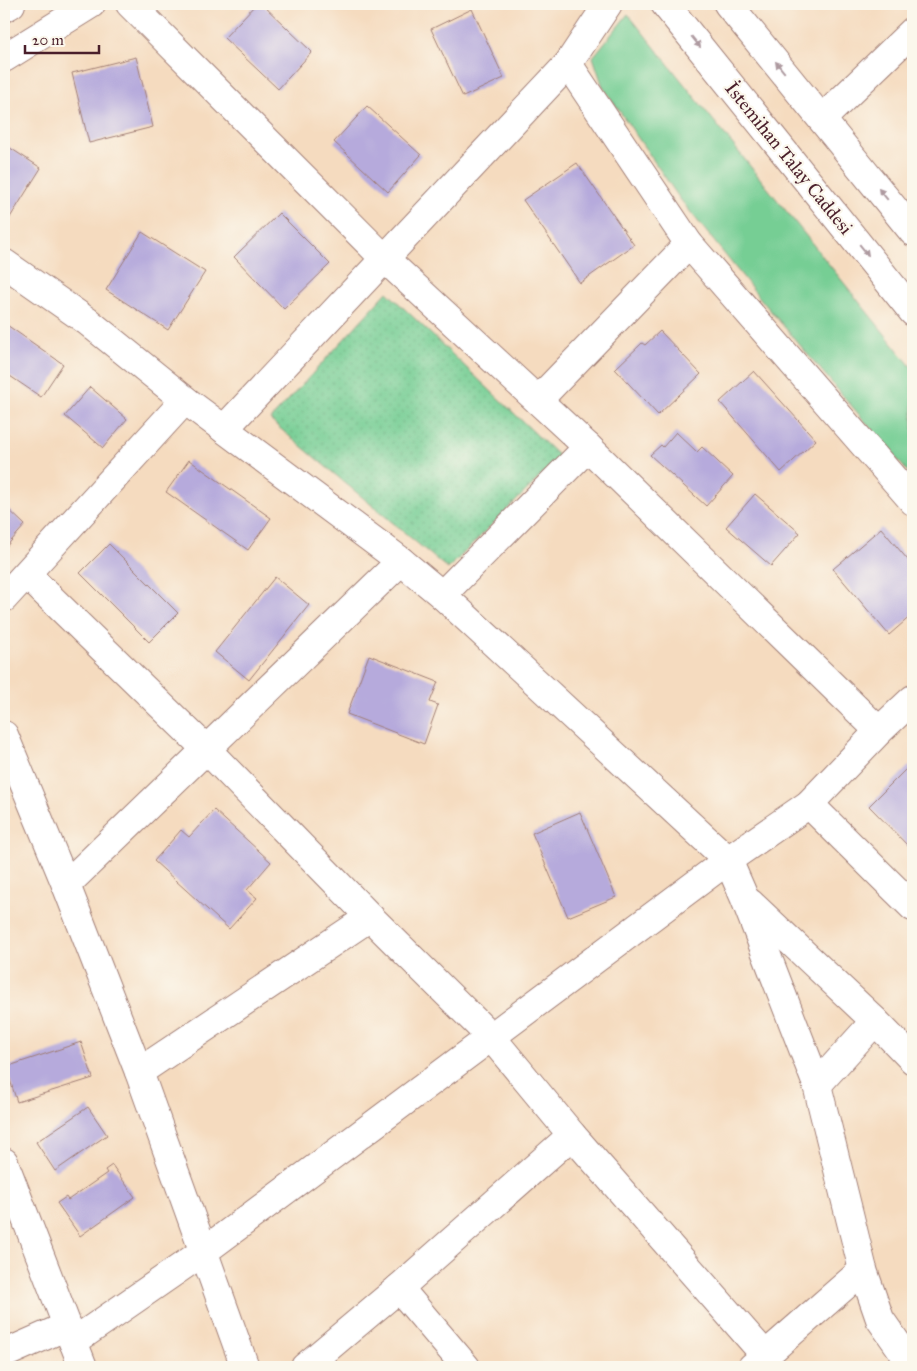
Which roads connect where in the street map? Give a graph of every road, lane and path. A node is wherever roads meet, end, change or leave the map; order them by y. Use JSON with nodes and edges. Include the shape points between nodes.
{"nodes":[{"id":1,"x":11,"y":4,"type":"edge"},
{"id":2,"x":91,"y":4,"type":"edge"},
{"id":3,"x":130,"y":4,"type":"edge"},
{"id":4,"x":608,"y":4,"type":"edge"},
{"id":5,"x":665,"y":4,"type":"edge"},
{"id":6,"x":728,"y":4,"type":"edge"},
{"id":7,"x":4,"y":8,"type":"edge"},
{"id":8,"x":913,"y":31,"type":"edge"},
{"id":9,"x":4,"y":58,"type":"edge"},
{"id":10,"x":568,"y":64,"type":"junction"},
{"id":11,"x":822,"y":119,"type":"junction"},
{"id":12,"x":913,"y":232,"type":"edge"},
{"id":13,"x":689,"y":244,"type":"junction"},
{"id":14,"x":385,"y":259,"type":"junction"},
{"id":15,"x":4,"y":263,"type":"edge"},
{"id":16,"x":913,"y":312,"type":"edge"},
{"id":17,"x":184,"y":400,"type":"junction"},
{"id":18,"x":538,"y":400,"type":"junction"},
{"id":19,"x":224,"y":429,"type":"junction"},
{"id":20,"x":588,"y":447,"type":"junction"},
{"id":21,"x":913,"y":501,"type":"edge"},
{"id":22,"x":401,"y":561,"type":"junction"},
{"id":23,"x":27,"y":574,"type":"junction"},
{"id":24,"x":442,"y":595,"type":"junction"},
{"id":25,"x":4,"y":598,"type":"edge"},
{"id":26,"x":913,"y":699,"type":"edge"},
{"id":27,"x":879,"y":731,"type":"junction"},
{"id":28,"x":4,"y":735,"type":"edge"},
{"id":29,"x":207,"y":750,"type":"junction"},
{"id":30,"x":809,"y":804,"type":"junction"},
{"id":31,"x":728,"y":860,"type":"junction"},
{"id":32,"x":66,"y":885,"type":"junction"},
{"id":33,"x":745,"y":899,"type":"junction"},
{"id":34,"x":913,"y":907,"type":"edge"},
{"id":35,"x":370,"y":917,"type":"junction"},
{"id":36,"x":875,"y":1021,"type":"junction"},
{"id":37,"x":492,"y":1038,"type":"junction"},
{"id":38,"x":913,"y":1060,"type":"edge"},
{"id":39,"x":139,"y":1072,"type":"junction"},
{"id":40,"x":817,"y":1085,"type":"junction"},
{"id":41,"x":572,"y":1135,"type":"junction"},
{"id":42,"x":4,"y":1162,"type":"edge"},
{"id":43,"x":204,"y":1252,"type":"junction"},
{"id":44,"x":863,"y":1270,"type":"junction"},
{"id":45,"x":399,"y":1288,"type":"junction"},
{"id":46,"x":70,"y":1334,"type":"junction"},
{"id":47,"x":4,"y":1354,"type":"edge"},
{"id":48,"x":758,"y":1361,"type":"edge"},
{"id":49,"x":913,"y":1366,"type":"edge"},
{"id":50,"x":83,"y":1367,"type":"edge"},
{"id":51,"x":246,"y":1367,"type":"edge"},
{"id":52,"x":305,"y":1367,"type":"edge"},
{"id":53,"x":466,"y":1367,"type":"edge"}],
"edges":[{"from":1,"to":7,"type":"street"},
{"from":2,"to":9,"type":"street"},
{"from":3,"to":14,"type":"street"},
{"from":4,"to":10,"type":"street"},
{"from":5,"to":16,"type":"street","name":"İstemihan Talay Caddesi","one_way":true},
{"from":11,"to":6,"type":"street","one_way":true},
{"from":8,"to":11,"type":"street"},
{"from":10,"to":13,"type":"street"},
{"from":10,"to":14,"type":"street"},
{"from":12,"to":11,"type":"street","one_way":true},
{"from":13,"to":18,"type":"street"},
{"from":13,"to":21,"type":"street"},
{"from":14,"to":18,"type":"street"},
{"from":14,"to":19,"type":"street"},
{"from":15,"to":17,"type":"street","via":[[87,321]]},
{"from":17,"to":19,"type":"street"},
{"from":17,"to":23,"type":"street"},
{"from":18,"to":20,"type":"street"},
{"from":19,"to":22,"type":"street"},
{"from":20,"to":24,"type":"street"},
{"from":20,"to":27,"type":"street"},
{"from":22,"to":24,"type":"street"},
{"from":22,"to":29,"type":"street"},
{"from":23,"to":25,"type":"street"},
{"from":23,"to":29,"type":"street"},
{"from":24,"to":31,"type":"street"},
{"from":26,"to":27,"type":"street"},
{"from":27,"to":30,"type":"street"},
{"from":28,"to":32,"type":"street"},
{"from":29,"to":32,"type":"street"},
{"from":29,"to":35,"type":"street"},
{"from":30,"to":31,"type":"street"},
{"from":30,"to":34,"type":"street"},
{"from":31,"to":33,"type":"street"},
{"from":31,"to":37,"type":"street"},
{"from":32,"to":39,"type":"street"},
{"from":33,"to":36,"type":"street"},
{"from":33,"to":40,"type":"street"},
{"from":35,"to":37,"type":"street"},
{"from":35,"to":39,"type":"street"},
{"from":36,"to":38,"type":"street"},
{"from":36,"to":40,"type":"street"},
{"from":37,"to":41,"type":"street"},
{"from":37,"to":43,"type":"street"},
{"from":39,"to":43,"type":"street"},
{"from":40,"to":44,"type":"street"},
{"from":41,"to":45,"type":"street"},
{"from":41,"to":48,"type":"street"},
{"from":42,"to":46,"type":"street"},
{"from":43,"to":46,"type":"street"},
{"from":43,"to":51,"type":"street"},
{"from":44,"to":48,"type":"street"},
{"from":44,"to":49,"type":"street","via":[[880,1319]]},
{"from":45,"to":52,"type":"street"},
{"from":45,"to":53,"type":"street"},
{"from":46,"to":47,"type":"street"},
{"from":46,"to":50,"type":"street"}]}
